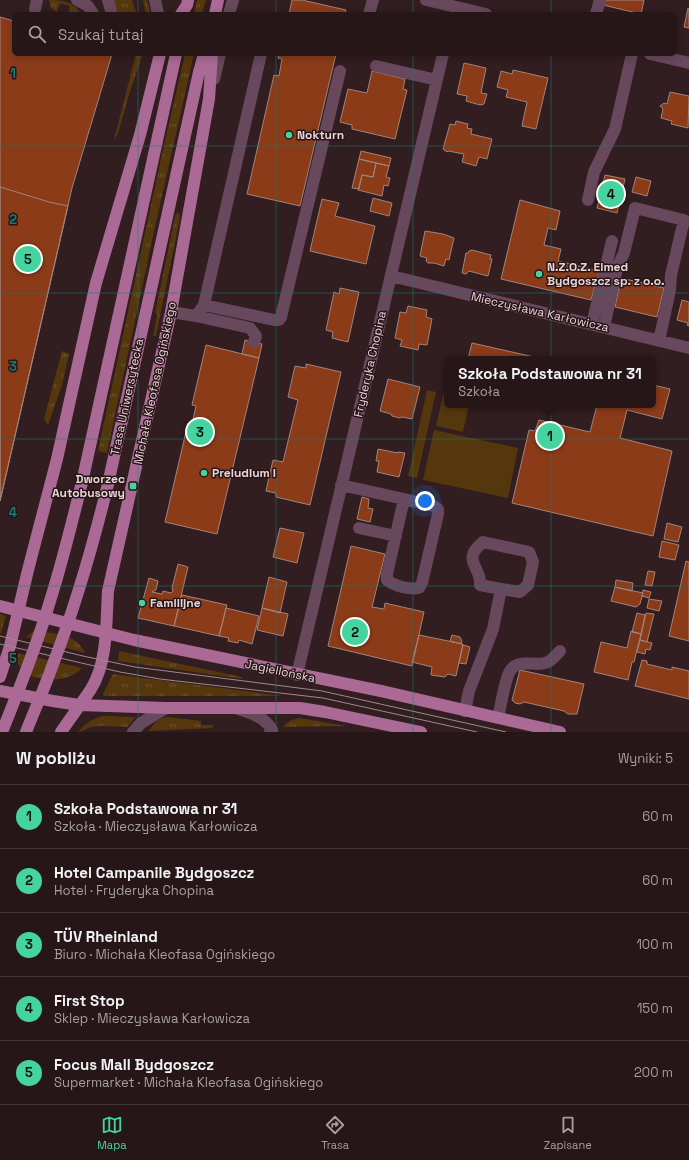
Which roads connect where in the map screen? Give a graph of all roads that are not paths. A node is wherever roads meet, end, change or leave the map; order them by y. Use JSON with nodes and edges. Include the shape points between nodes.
{"nodes":[{"id":1,"x":77,"y":0,"type":"edge"},
{"id":2,"x":108,"y":0,"type":"edge"},
{"id":3,"x":155,"y":0,"type":"edge"},
{"id":4,"x":218,"y":0,"type":"edge"},
{"id":5,"x":233,"y":0,"type":"edge"},
{"id":6,"x":373,"y":0,"type":"edge"},
{"id":7,"x":426,"y":0,"type":"edge"},
{"id":8,"x":600,"y":0,"type":"edge"},
{"id":9,"x":454,"y":7,"type":"edge"},
{"id":10,"x":92,"y":12,"type":"edge"},
{"id":11,"x":111,"y":12,"type":"edge"},
{"id":12,"x":158,"y":12,"type":"edge"},
{"id":13,"x":215,"y":12,"type":"edge"},
{"id":14,"x":230,"y":12,"type":"edge"},
{"id":15,"x":370,"y":12,"type":"edge"},
{"id":16,"x":477,"y":12,"type":"edge"},
{"id":17,"x":597,"y":12,"type":"edge"},
{"id":18,"x":160,"y":56,"type":"edge"},
{"id":19,"x":176,"y":56,"type":"edge"},
{"id":20,"x":203,"y":56,"type":"edge"},
{"id":21,"x":212,"y":56,"type":"edge"},
{"id":22,"x":220,"y":56,"type":"edge"},
{"id":23,"x":261,"y":56,"type":"edge"},
{"id":24,"x":443,"y":56,"type":"edge"},
{"id":25,"x":632,"y":56,"type":"edge"},
{"id":26,"x":659,"y":56,"type":"edge"},
{"id":27,"x":689,"y":63,"type":"edge"},
{"id":28,"x":376,"y":66,"type":"dead end"},
{"id":29,"x":340,"y":71,"type":"dead end"},
{"id":30,"x":437,"y":80,"type":"junction"},
{"id":31,"x":209,"y":99,"type":"junction"},
{"id":32,"x":588,"y":200,"type":"dead end"},
{"id":33,"x":612,"y":241,"type":"dead end"},
{"id":34,"x":391,"y":276,"type":"junction"},
{"id":35,"x":204,"y":305,"type":"junction"},
{"id":36,"x":171,"y":312,"type":"junction"},
{"id":37,"x":196,"y":316,"type":"junction"},
{"id":38,"x":592,"y":324,"type":"junction"},
{"id":39,"x":604,"y":327,"type":"junction"},
{"id":40,"x":659,"y":341,"type":"junction"},
{"id":41,"x":254,"y":342,"type":"dead end"},
{"id":42,"x":689,"y":348,"type":"edge"},
{"id":43,"x":342,"y":485,"type":"junction"},
{"id":44,"x":404,"y":499,"type":"junction"},
{"id":45,"x":360,"y":528,"type":"dead end"},
{"id":46,"x":396,"y":536,"type":"junction"},
{"id":47,"x":501,"y":589,"type":"junction"},
{"id":48,"x":0,"y":606,"type":"edge"},
{"id":49,"x":18,"y":610,"type":"junction"},
{"id":50,"x":106,"y":633,"type":"junction"},
{"id":51,"x":560,"y":651,"type":"dead end"},
{"id":52,"x":297,"y":675,"type":"junction"},
{"id":53,"x":0,"y":677,"type":"edge"},
{"id":54,"x":0,"y":691,"type":"edge"},
{"id":55,"x":79,"y":705,"type":"junction"},
{"id":56,"x":166,"y":708,"type":"junction"},
{"id":57,"x":233,"y":708,"type":"junction"},
{"id":58,"x":465,"y":710,"type":"junction"},
{"id":59,"x":498,"y":718,"type":"junction"},
{"id":60,"x":2,"y":732,"type":"edge"},
{"id":61,"x":26,"y":732,"type":"edge"},
{"id":62,"x":61,"y":732,"type":"edge"},
{"id":63,"x":133,"y":732,"type":"edge"},
{"id":64,"x":270,"y":732,"type":"edge"},
{"id":65,"x":421,"y":732,"type":"edge"},
{"id":66,"x":560,"y":732,"type":"edge"}],
"edges":[{"from":1,"to":10,"type":"street","via":[[88,6]]},
{"from":2,"to":11,"type":"street"},
{"from":3,"to":12,"type":"street"},
{"from":4,"to":13,"type":"main road"},
{"from":5,"to":14,"type":"street"},
{"from":6,"to":15,"type":"street"},
{"from":7,"to":9,"type":"street"},
{"from":8,"to":17,"type":"street"},
{"from":9,"to":16,"type":"street"},
{"from":18,"to":49,"type":"main road","via":[[140,135],[96,283],[58,459]]},
{"from":19,"to":60,"type":"main road","bridge":true,"via":[[70,534],[50,602]]},
{"from":20,"to":61,"type":"main road","name":"Trasa Uniwersytecka","bridge":true,"via":[[97,530],[54,664]]},
{"from":21,"to":31,"type":"main road","name":"Michała Kleofasa Ogińskiego"},
{"from":22,"to":31,"type":"street"},
{"from":23,"to":35,"type":"street"},
{"from":24,"to":30,"type":"street","name":"Fryderyka Chopina"},
{"from":25,"to":32,"type":"street","via":[[615,129],[594,172]]},
{"from":26,"to":27,"type":"street"},
{"from":28,"to":30,"type":"street"},
{"from":29,"to":35,"type":"street","via":[[282,317],[274,320]]},
{"from":30,"to":34,"type":"street","name":"Fryderyka Chopina"},
{"from":31,"to":36,"type":"main road","name":"Michała Kleofasa Ogińskiego"},
{"from":33,"to":38,"type":"street"},
{"from":34,"to":38,"type":"street","name":"Mieczysława Karłowicza"},
{"from":34,"to":43,"type":"street","name":"Fryderyka Chopina"},
{"from":35,"to":37,"type":"street"},
{"from":36,"to":37,"type":"street"},
{"from":36,"to":50,"type":"main road","name":"Michała Kleofasa Ogińskiego","via":[[108,591]]},
{"from":37,"to":41,"type":"street","via":[[250,328],[256,336]]},
{"from":38,"to":39,"type":"street","name":"Mieczysława Karłowicza"},
{"from":39,"to":40,"type":"street","name":"Mieczysława Karłowicza"},
{"from":39,"to":40,"type":"street","via":[[617,268],[624,254],[635,208],[684,220]]},
{"from":40,"to":42,"type":"street","name":"Mieczysława Karłowicza"},
{"from":43,"to":44,"type":"street"},
{"from":43,"to":52,"type":"street","name":"Fryderyka Chopina"},
{"from":44,"to":46,"type":"street"},
{"from":44,"to":46,"type":"street","via":[[438,509],[419,588],[392,584],[387,580]]},
{"from":45,"to":46,"type":"street"},
{"from":47,"to":47,"type":"street","via":[[520,592],[528,585],[533,562],[529,552],[483,542],[474,549],[472,561],[480,584]]},
{"from":47,"to":58,"type":"street","via":[[493,629]]},
{"from":48,"to":49,"type":"main road","name":"Jagiellońska"},
{"from":49,"to":50,"type":"main road","name":"Jagiellońska"},
{"from":49,"to":53,"type":"main road"},
{"from":50,"to":52,"type":"main road","name":"Jagiellońska"},
{"from":50,"to":55,"type":"main road","name":"Michała Kleofasa Ogińskiego","via":[[100,668],[92,688]]},
{"from":51,"to":59,"type":"street","via":[[549,661],[540,664],[522,662],[515,666],[510,672]]},
{"from":52,"to":58,"type":"main road","name":"Jagiellońska"},
{"from":54,"to":55,"type":"main road"},
{"from":55,"to":56,"type":"main road"},
{"from":55,"to":62,"type":"main road","name":"Michała Kleofasa Ogińskiego"},
{"from":56,"to":57,"type":"main road"},
{"from":56,"to":63,"type":"street","via":[[141,723]]},
{"from":57,"to":64,"type":"street","via":[[264,720],[272,730]]},
{"from":57,"to":65,"type":"main road","via":[[300,708]]},
{"from":58,"to":59,"type":"main road","name":"Jagiellońska"},
{"from":59,"to":66,"type":"main road","name":"Jagiellońska"}]}
